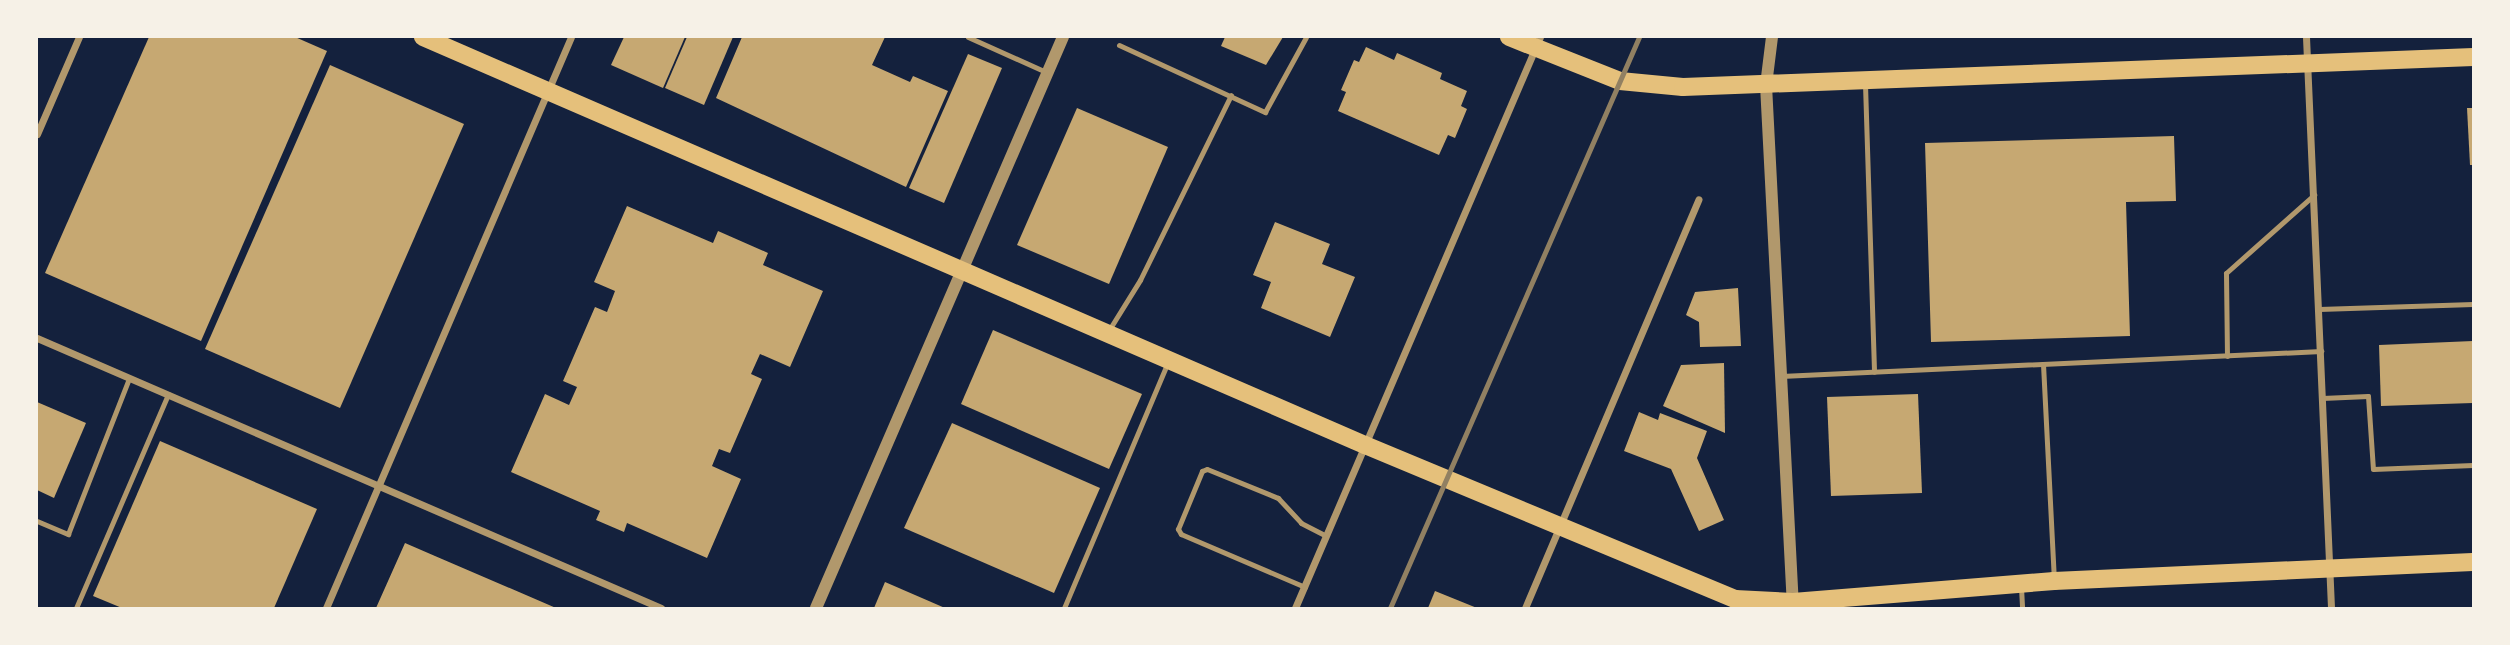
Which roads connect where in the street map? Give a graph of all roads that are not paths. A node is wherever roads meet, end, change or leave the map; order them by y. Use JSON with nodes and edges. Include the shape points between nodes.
{"nodes":[{"id":1,"x":79,"y":37,"type":"edge"},
{"id":2,"x":423,"y":37,"type":"edge"},
{"id":3,"x":571,"y":37,"type":"edge"},
{"id":4,"x":968,"y":37,"type":"edge"},
{"id":5,"x":1063,"y":37,"type":"edge"},
{"id":6,"x":1306,"y":37,"type":"edge"},
{"id":7,"x":1508,"y":37,"type":"edge"},
{"id":8,"x":1772,"y":37,"type":"edge"},
{"id":9,"x":2306,"y":37,"type":"edge"},
{"id":10,"x":1538,"y":42,"type":"edge"},
{"id":11,"x":1119,"y":45,"type":"dead end"},
{"id":12,"x":2473,"y":57,"type":"edge"},
{"id":13,"x":2307,"y":62,"type":"junction"},
{"id":14,"x":1048,"y":73,"type":"junction"},
{"id":15,"x":1865,"y":81,"type":"junction"},
{"id":16,"x":1766,"y":85,"type":"junction"},
{"id":17,"x":548,"y":90,"type":"junction"},
{"id":18,"x":1231,"y":95,"type":"junction"},
{"id":19,"x":37,"y":134,"type":"edge"},
{"id":20,"x":2314,"y":195,"type":"junction"},
{"id":21,"x":1699,"y":199,"type":"dead end"},
{"id":22,"x":962,"y":270,"type":"junction"},
{"id":23,"x":2473,"y":304,"type":"edge"},
{"id":24,"x":2319,"y":309,"type":"junction"},
{"id":25,"x":1108,"y":333,"type":"junction"},
{"id":26,"x":37,"y":338,"type":"edge"},
{"id":27,"x":2321,"y":351,"type":"junction"},
{"id":28,"x":2227,"y":356,"type":"junction"},
{"id":29,"x":1169,"y":359,"type":"junction"},
{"id":30,"x":2043,"y":364,"type":"junction"},
{"id":31,"x":1874,"y":372,"type":"junction"},
{"id":32,"x":1781,"y":376,"type":"junction"},
{"id":33,"x":129,"y":378,"type":"junction"},
{"id":34,"x":168,"y":394,"type":"junction"},
{"id":35,"x":2322,"y":398,"type":"junction"},
{"id":36,"x":1365,"y":445,"type":"junction"},
{"id":37,"x":2473,"y":465,"type":"edge"},
{"id":38,"x":378,"y":484,"type":"junction"},
{"id":39,"x":37,"y":521,"type":"edge"},
{"id":40,"x":1560,"y":526,"type":"junction"},
{"id":41,"x":1326,"y":536,"type":"junction"},
{"id":42,"x":2473,"y":562,"type":"edge"},
{"id":43,"x":2329,"y":566,"type":"junction"},
{"id":44,"x":2054,"y":581,"type":"junction"},
{"id":45,"x":2021,"y":584,"type":"junction"},
{"id":46,"x":1305,"y":587,"type":"junction"},
{"id":47,"x":1793,"y":605,"type":"edge"},
{"id":48,"x":76,"y":608,"type":"edge"},
{"id":49,"x":326,"y":608,"type":"edge"},
{"id":50,"x":660,"y":608,"type":"edge"},
{"id":51,"x":816,"y":608,"type":"edge"},
{"id":52,"x":1064,"y":608,"type":"edge"},
{"id":53,"x":1296,"y":608,"type":"edge"},
{"id":54,"x":1525,"y":608,"type":"edge"},
{"id":55,"x":2022,"y":608,"type":"edge"},
{"id":56,"x":2331,"y":608,"type":"edge"}],
"edges":[{"from":1,"to":19,"type":"street"},
{"from":2,"to":17,"type":"main road"},
{"from":3,"to":17,"type":"street"},
{"from":4,"to":14,"type":"lane"},
{"from":5,"to":14,"type":"street"},
{"from":6,"to":18,"type":"lane","via":[[1265,111]]},
{"from":7,"to":10,"type":"main road"},
{"from":8,"to":16,"type":"street"},
{"from":9,"to":13,"type":"street"},
{"from":10,"to":16,"type":"main road","via":[[1620,81],[1683,87]]},
{"from":10,"to":36,"type":"street"},
{"from":11,"to":18,"type":"lane"},
{"from":12,"to":13,"type":"main road"},
{"from":13,"to":15,"type":"main road"},
{"from":13,"to":20,"type":"street"},
{"from":14,"to":22,"type":"street"},
{"from":15,"to":16,"type":"main road"},
{"from":15,"to":31,"type":"lane"},
{"from":16,"to":32,"type":"street"},
{"from":17,"to":22,"type":"main road"},
{"from":17,"to":38,"type":"street"},
{"from":18,"to":25,"type":"lane","via":[[1140,280]]},
{"from":20,"to":24,"type":"street"},
{"from":20,"to":28,"type":"lane","via":[[2226,273]]},
{"from":21,"to":40,"type":"street"},
{"from":22,"to":25,"type":"main road"},
{"from":22,"to":51,"type":"street"},
{"from":23,"to":24,"type":"lane"},
{"from":24,"to":27,"type":"street"},
{"from":25,"to":29,"type":"main road"},
{"from":26,"to":33,"type":"street"},
{"from":27,"to":28,"type":"lane"},
{"from":27,"to":35,"type":"street"},
{"from":28,"to":30,"type":"lane"},
{"from":29,"to":36,"type":"main road"},
{"from":29,"to":52,"type":"lane"},
{"from":30,"to":31,"type":"lane"},
{"from":30,"to":44,"type":"lane"},
{"from":31,"to":32,"type":"lane"},
{"from":32,"to":47,"type":"street"},
{"from":33,"to":34,"type":"street"},
{"from":33,"to":39,"type":"lane","via":[[68,534]]},
{"from":34,"to":38,"type":"street"},
{"from":34,"to":48,"type":"lane"},
{"from":35,"to":37,"type":"lane","via":[[2368,396],[2373,469]]},
{"from":35,"to":43,"type":"street"},
{"from":36,"to":40,"type":"main road"},
{"from":36,"to":41,"type":"street"},
{"from":38,"to":49,"type":"street"},
{"from":38,"to":50,"type":"street"},
{"from":40,"to":47,"type":"main road","via":[[1735,599]]},
{"from":40,"to":54,"type":"street"},
{"from":41,"to":46,"type":"street"},
{"from":41,"to":46,"type":"lane","via":[[1301,523],[1278,498],[1208,469],[1202,471],[1178,529],[1181,534]]},
{"from":42,"to":43,"type":"main road"},
{"from":43,"to":44,"type":"main road"},
{"from":43,"to":56,"type":"street"},
{"from":44,"to":45,"type":"main road"},
{"from":45,"to":47,"type":"main road"},
{"from":45,"to":55,"type":"lane"},
{"from":46,"to":53,"type":"street"}]}
